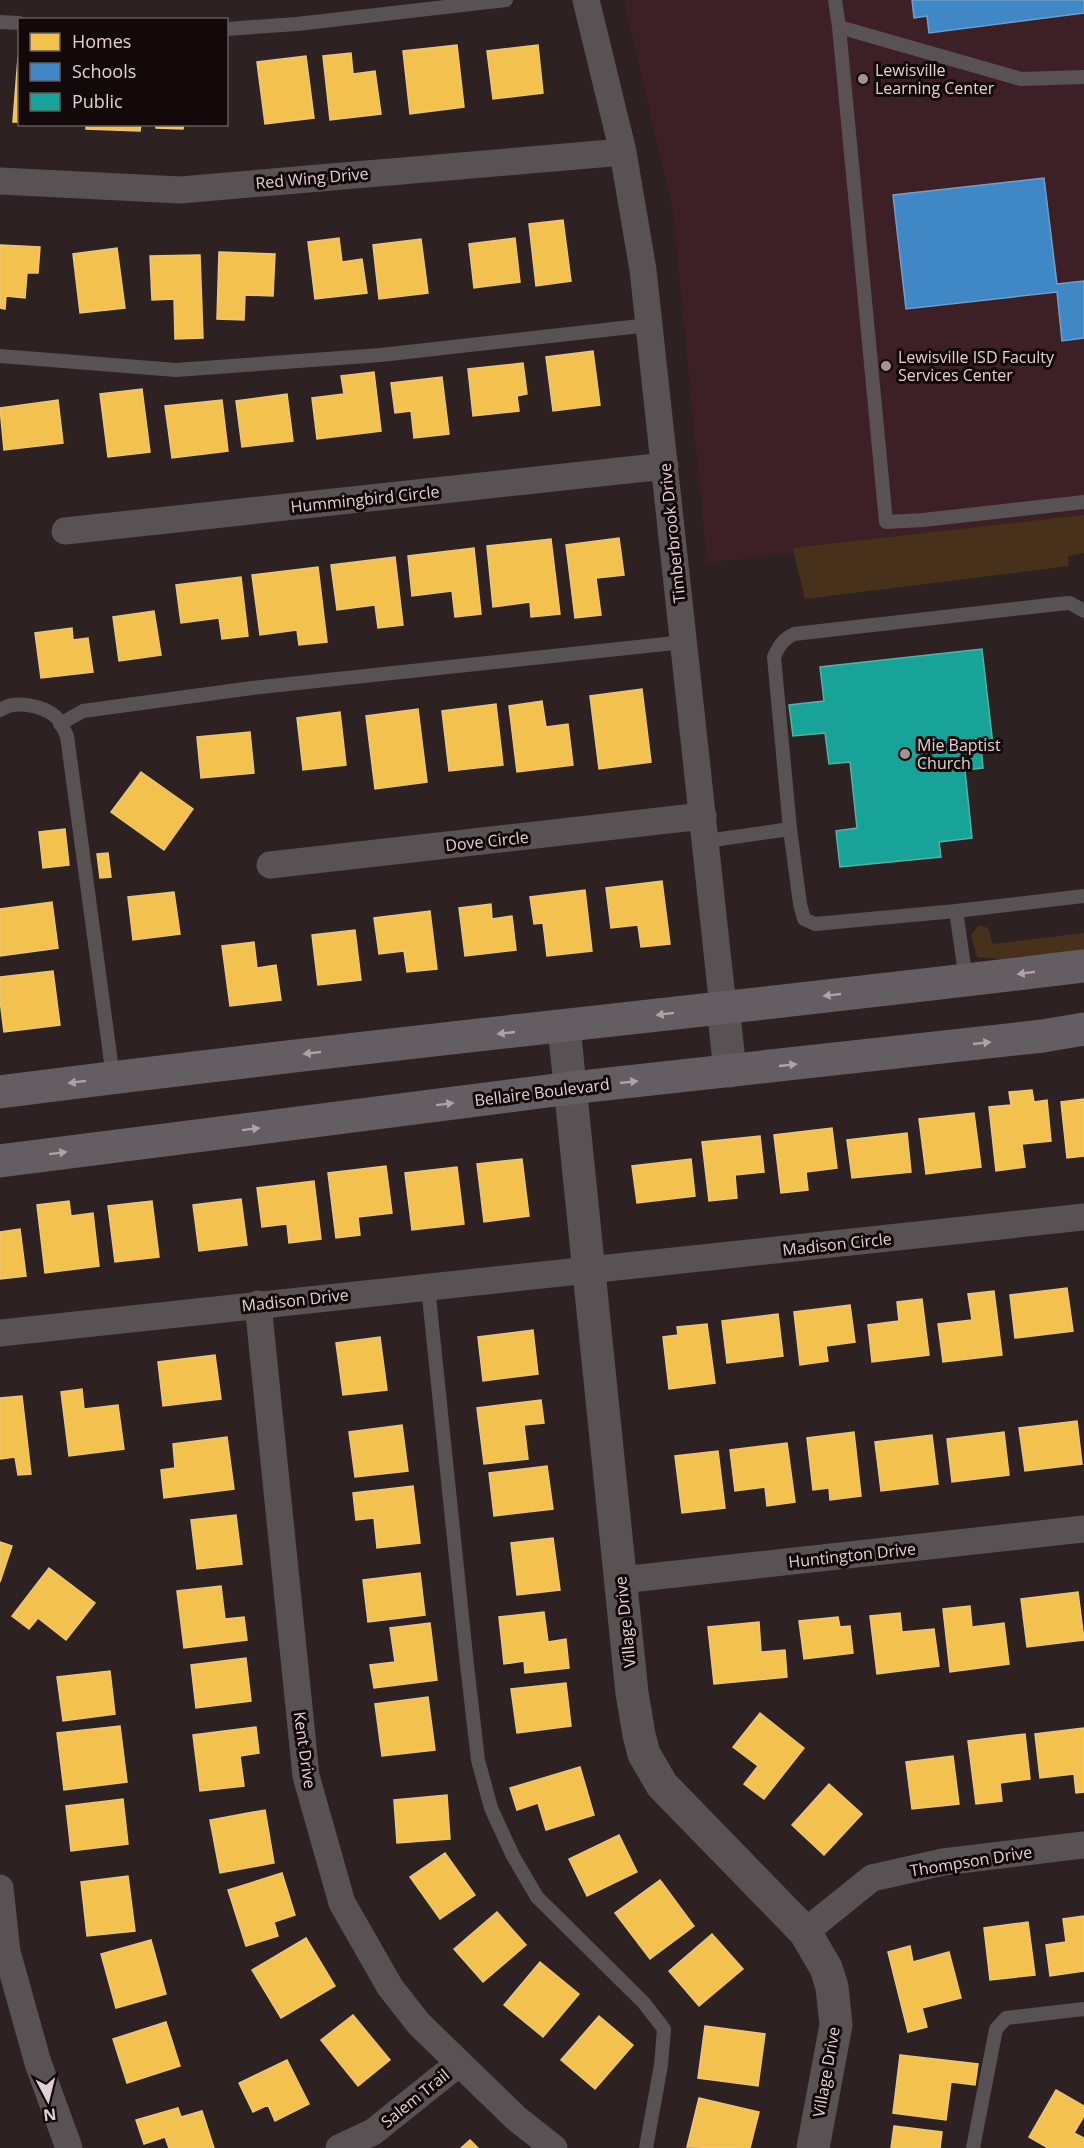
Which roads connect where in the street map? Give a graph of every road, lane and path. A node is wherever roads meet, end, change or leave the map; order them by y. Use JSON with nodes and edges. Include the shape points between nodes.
{"nodes":[{"id":1,"x":506,"y":0,"type":"edge"},
{"id":2,"x":586,"y":0,"type":"edge"},
{"id":3,"x":835,"y":0,"type":"edge"},
{"id":4,"x":0,"y":22,"type":"edge"},
{"id":5,"x":18,"y":23,"type":"edge"},
{"id":6,"x":839,"y":27,"type":"junction"},
{"id":7,"x":228,"y":28,"type":"edge"},
{"id":8,"x":1084,"y":77,"type":"edge"},
{"id":9,"x":623,"y":152,"type":"junction"},
{"id":10,"x":0,"y":182,"type":"edge"},
{"id":11,"x":649,"y":325,"type":"junction"},
{"id":12,"x":0,"y":356,"type":"edge"},
{"id":13,"x":665,"y":466,"type":"junction"},
{"id":14,"x":1084,"y":502,"type":"edge"},
{"id":15,"x":65,"y":531,"type":"dead end"},
{"id":16,"x":1084,"y":610,"type":"edge"},
{"id":17,"x":684,"y":642,"type":"junction"},
{"id":18,"x":0,"y":710,"type":"edge"},
{"id":19,"x":60,"y":724,"type":"junction"},
{"id":20,"x":705,"y":828,"type":"junction"},
{"id":21,"x":790,"y":829,"type":"junction"},
{"id":22,"x":270,"y":865,"type":"dead end"},
{"id":23,"x":1084,"y":896,"type":"edge"},
{"id":24,"x":956,"y":910,"type":"junction"},
{"id":25,"x":1084,"y":966,"type":"edge"},
{"id":26,"x":966,"y":980,"type":"junction"},
{"id":27,"x":723,"y":1007,"type":"junction"},
{"id":28,"x":564,"y":1027,"type":"junction"},
{"id":29,"x":1084,"y":1029,"type":"edge"},
{"id":30,"x":730,"y":1071,"type":"junction"},
{"id":31,"x":113,"y":1077,"type":"junction"},
{"id":32,"x":571,"y":1088,"type":"junction"},
{"id":33,"x":0,"y":1092,"type":"edge"},
{"id":34,"x":0,"y":1161,"type":"edge"},
{"id":35,"x":1084,"y":1217,"type":"edge"},
{"id":36,"x":590,"y":1271,"type":"junction"},
{"id":37,"x":428,"y":1287,"type":"junction"},
{"id":38,"x":258,"y":1304,"type":"junction"},
{"id":39,"x":0,"y":1333,"type":"edge"},
{"id":40,"x":1084,"y":1529,"type":"edge"},
{"id":41,"x":621,"y":1580,"type":"junction"},
{"id":42,"x":1084,"y":1845,"type":"edge"},
{"id":43,"x":0,"y":1888,"type":"edge"},
{"id":44,"x":805,"y":1932,"type":"junction"},
{"id":45,"x":1084,"y":2009,"type":"edge"},
{"id":46,"x":458,"y":2064,"type":"junction"},
{"id":47,"x":69,"y":2148,"type":"edge"},
{"id":48,"x":339,"y":2148,"type":"edge"},
{"id":49,"x":554,"y":2148,"type":"edge"},
{"id":50,"x":646,"y":2148,"type":"edge"},
{"id":51,"x":813,"y":2148,"type":"edge"},
{"id":52,"x":973,"y":2148,"type":"edge"}],
"edges":[{"from":1,"to":7,"type":"lane","via":[[297,24]]},
{"from":2,"to":9,"type":"street","name":"Timberbrook Drive"},
{"from":3,"to":6,"type":"lane"},
{"from":4,"to":5,"type":"lane"},
{"from":6,"to":8,"type":"lane","via":[[1021,80]]},
{"from":6,"to":14,"type":"lane","via":[[886,522]]},
{"from":9,"to":10,"type":"street","name":"Red Wing Drive","via":[[180,190]]},
{"from":9,"to":11,"type":"street","name":"Timberbrook Drive"},
{"from":11,"to":12,"type":"lane","via":[[381,356],[176,370]]},
{"from":11,"to":13,"type":"street","name":"Timberbrook Drive"},
{"from":13,"to":15,"type":"street","name":"Hummingbird Circle"},
{"from":13,"to":17,"type":"street","name":"Timberbrook Drive"},
{"from":16,"to":21,"type":"lane","via":[[1070,603],[1058,604],[786,638],[774,657]]},
{"from":17,"to":19,"type":"lane","via":[[252,688],[82,711]]},
{"from":17,"to":20,"type":"street","name":"Timberbrook Drive"},
{"from":18,"to":19,"type":"lane","via":[[6,706],[32,705],[56,717]]},
{"from":19,"to":31,"type":"lane","via":[[67,736]]},
{"from":20,"to":21,"type":"lane"},
{"from":20,"to":22,"type":"street","name":"Dove Circle"},
{"from":20,"to":27,"type":"street","name":"Timberbrook Drive"},
{"from":21,"to":24,"type":"lane","via":[[800,904],[804,919],[814,924]]},
{"from":23,"to":24,"type":"lane"},
{"from":24,"to":26,"type":"lane"},
{"from":25,"to":26,"type":"main road","one_way":true},
{"from":26,"to":27,"type":"main road","one_way":true},
{"from":27,"to":28,"type":"main road","one_way":true},
{"from":27,"to":30,"type":"street","name":"Timberbrook Drive"},
{"from":28,"to":31,"type":"main road","one_way":true},
{"from":28,"to":32,"type":"street","name":"Village Drive"},
{"from":30,"to":29,"type":"main road","name":"Bellaire Boulevard","one_way":true},
{"from":32,"to":30,"type":"main road","name":"Bellaire Boulevard","one_way":true},
{"from":31,"to":33,"type":"main road","one_way":true},
{"from":34,"to":32,"type":"main road","name":"Bellaire Boulevard","one_way":true},
{"from":32,"to":36,"type":"street","name":"Village Drive"},
{"from":35,"to":36,"type":"street","name":"Madison Circle"},
{"from":36,"to":37,"type":"street","name":"Madison Drive"},
{"from":36,"to":41,"type":"street","name":"Village Drive"},
{"from":37,"to":38,"type":"street","name":"Madison Drive"},
{"from":37,"to":50,"type":"lane","via":[[478,1760],[491,1808],[537,1897],[644,2003],[664,2030]]},
{"from":38,"to":39,"type":"street","name":"Madison Drive"},
{"from":38,"to":46,"type":"street","name":"Kent Drive","via":[[306,1776],[342,1903],[390,1987]]},
{"from":40,"to":41,"type":"street","name":"Huntington Drive"},
{"from":41,"to":44,"type":"street","name":"Village Drive","via":[[632,1693],[644,1754],[675,1800]]},
{"from":42,"to":44,"type":"street","name":"Thompson Drive","via":[[943,1862],[873,1878]]},
{"from":43,"to":47,"type":"street","via":[[7,1952],[38,2063]]},
{"from":44,"to":51,"type":"street","name":"Village Drive","via":[[832,1987],[836,2025]]},
{"from":45,"to":52,"type":"lane","via":[[1006,2018],[996,2029]]},
{"from":46,"to":48,"type":"street","name":"Salem Trail","via":[[373,2132]]},
{"from":46,"to":49,"type":"street","name":"Kent Drive"}]}
